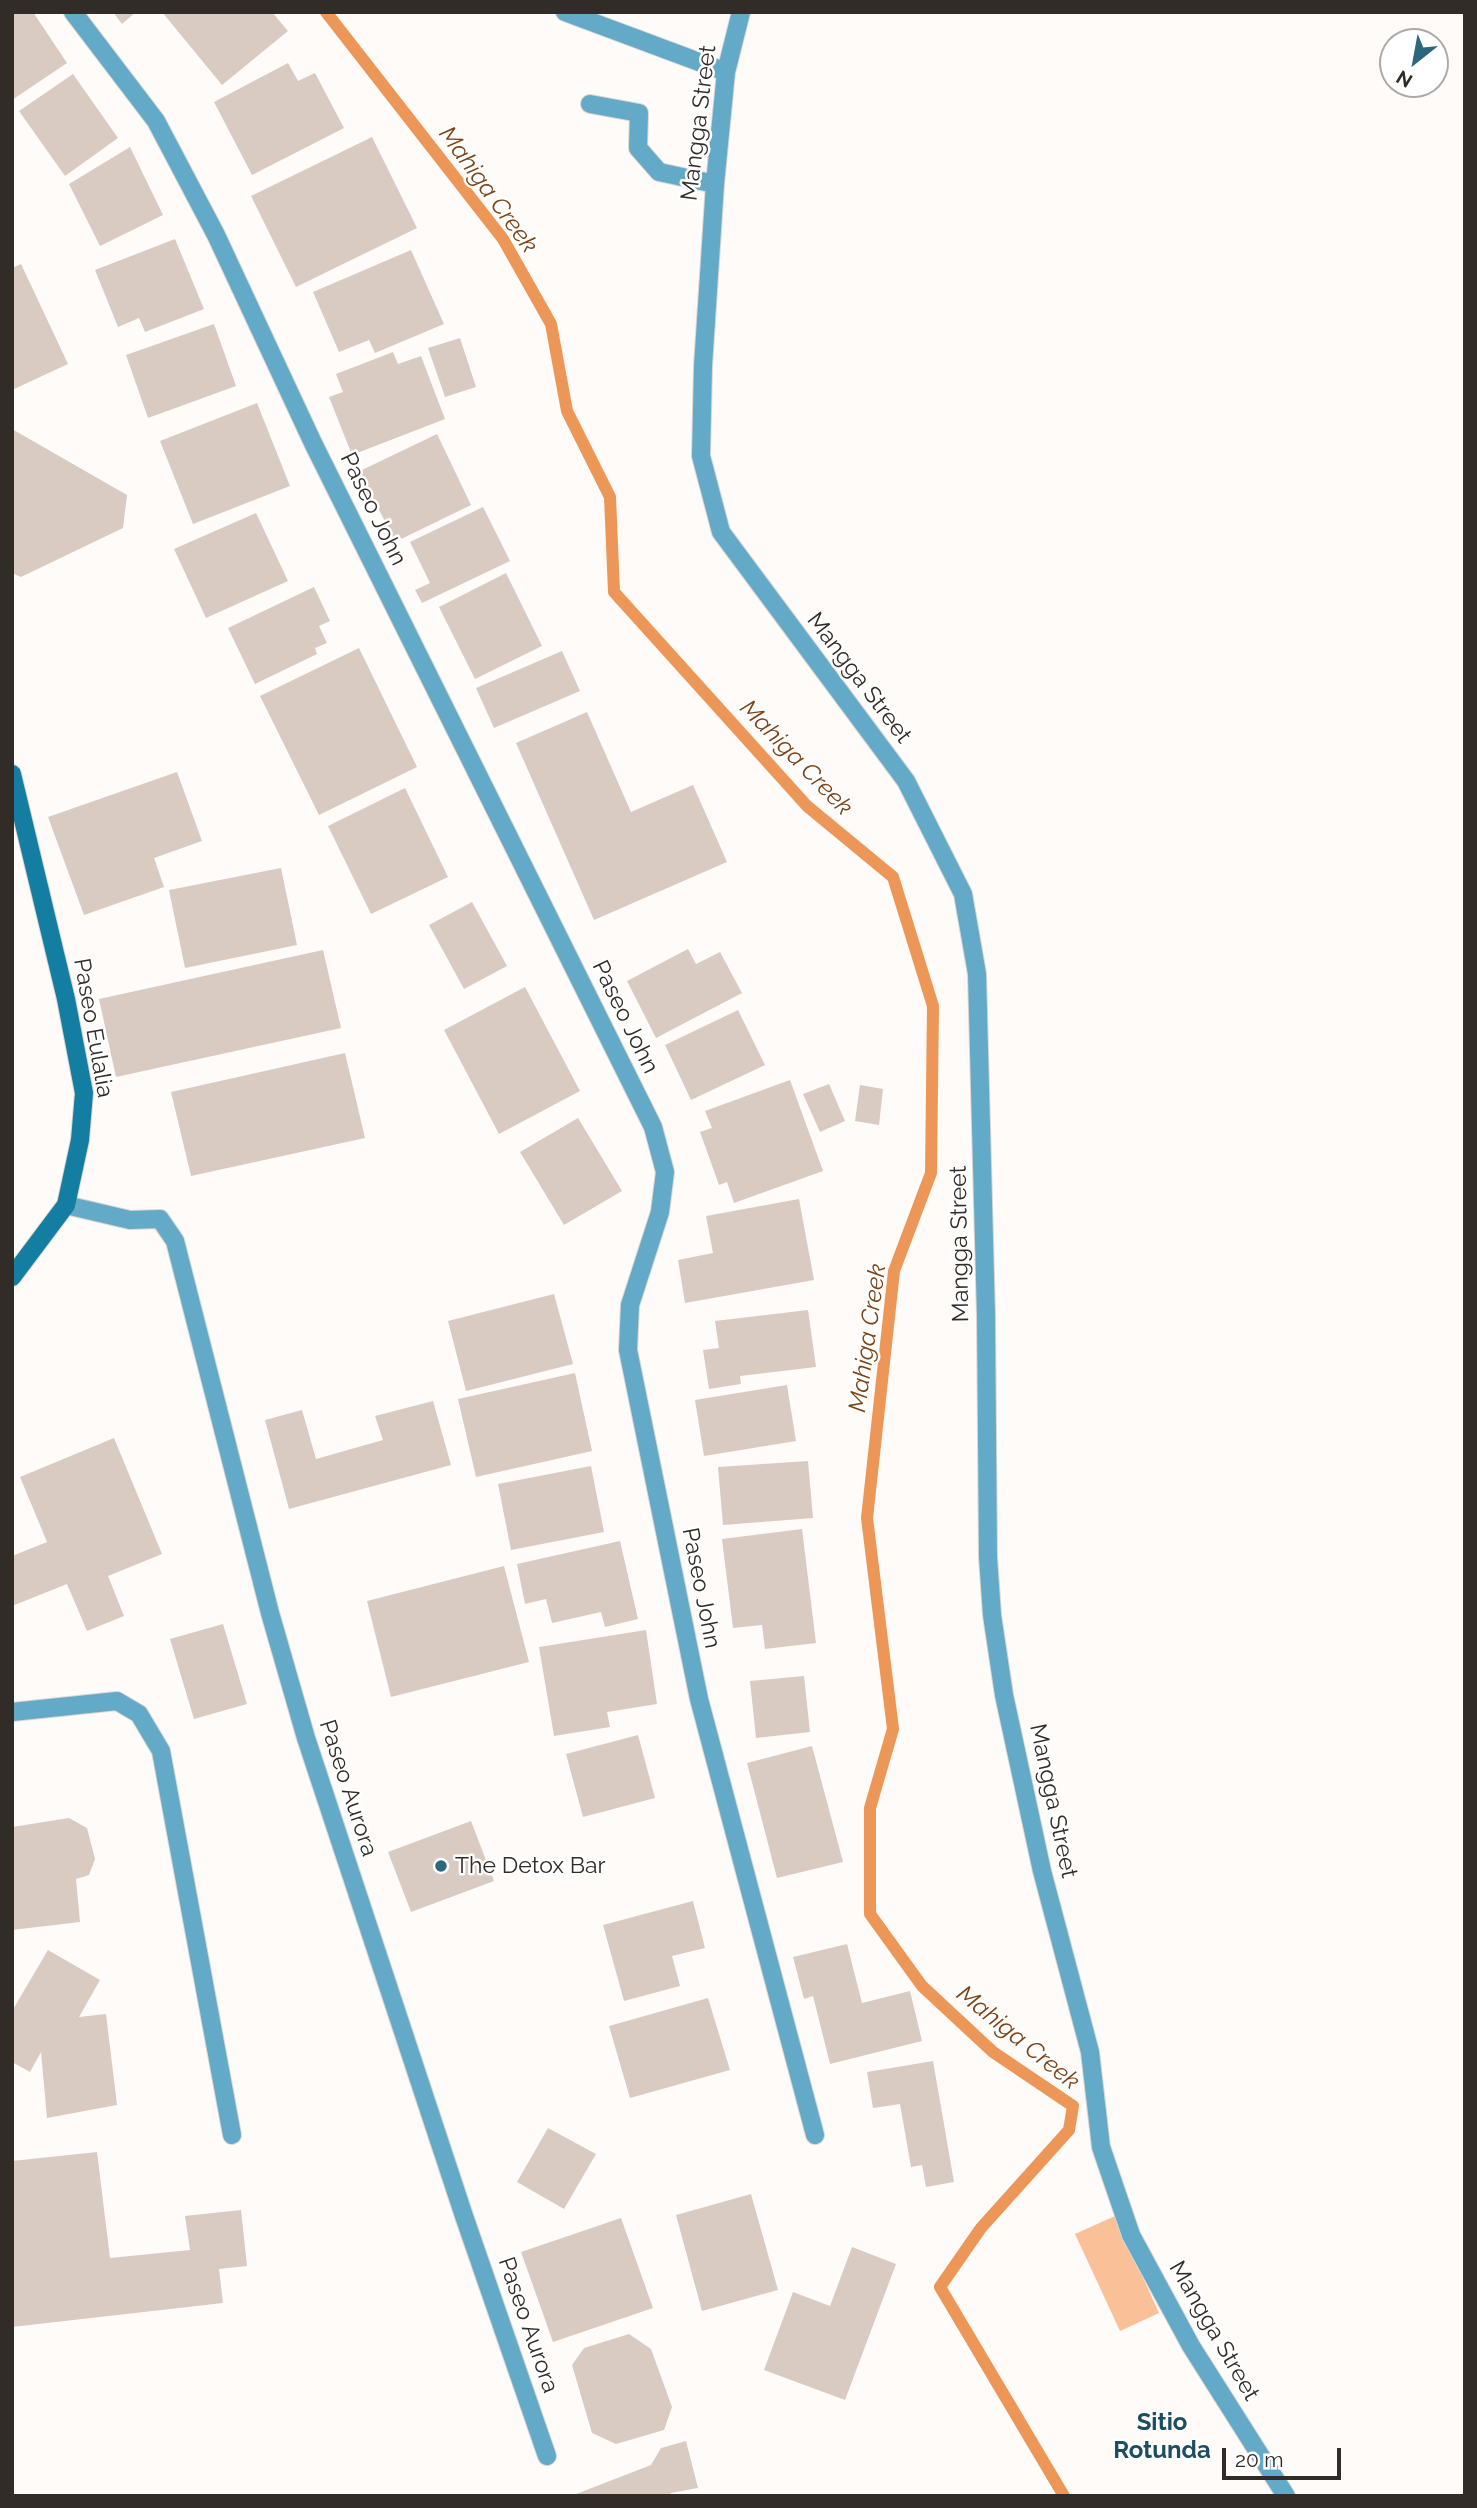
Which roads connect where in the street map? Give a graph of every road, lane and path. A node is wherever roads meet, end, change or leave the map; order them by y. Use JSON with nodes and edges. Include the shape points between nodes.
{"nodes":[{"id":1,"x":73,"y":12,"type":"edge"},
{"id":2,"x":565,"y":12,"type":"edge"},
{"id":3,"x":740,"y":12,"type":"edge"},
{"id":4,"x":726,"y":72,"type":"junction"},
{"id":5,"x":590,"y":104,"type":"dead end"},
{"id":6,"x":715,"y":184,"type":"junction"},
{"id":7,"x":12,"y":774,"type":"edge"},
{"id":8,"x":66,"y":1205,"type":"junction"},
{"id":9,"x":12,"y":1277,"type":"edge"},
{"id":10,"x":12,"y":1713,"type":"edge"},
{"id":11,"x":232,"y":2135,"type":"dead end"},
{"id":12,"x":815,"y":2135,"type":"dead end"},
{"id":13,"x":547,"y":2456,"type":"dead end"},
{"id":14,"x":1286,"y":2496,"type":"edge"}],
"edges":[{"from":1,"to":12,"type":"street","name":"Paseo John","via":[[156,121],[216,235],[319,455],[653,1128],[665,1172],[660,1212],[630,1306],[628,1350],[699,1699]]},
{"from":2,"to":4,"type":"street"},
{"from":3,"to":4,"type":"street","name":"Mangga Street"},
{"from":4,"to":6,"type":"street","name":"Mangga Street"},
{"from":5,"to":6,"type":"street","via":[[639,114],[638,148],[659,172]]},
{"from":6,"to":14,"type":"street","name":"Mangga Street","via":[[701,456],[721,532],[906,781],[963,894],[978,974],[992,1615],[1004,1695],[1042,1871],[1090,2052],[1101,2147],[1131,2235],[1191,2346]]},
{"from":7,"to":8,"type":"street","name":"Paseo Eulalia","via":[[84,1093],[80,1140]]},
{"from":8,"to":9,"type":"street","name":"Paseo Eulalia"},
{"from":8,"to":13,"type":"street","name":"Paseo Aurora","via":[[130,1220],[160,1219],[175,1241],[306,1738]]},
{"from":10,"to":11,"type":"street","via":[[117,1701],[139,1714],[161,1751]]}]}
